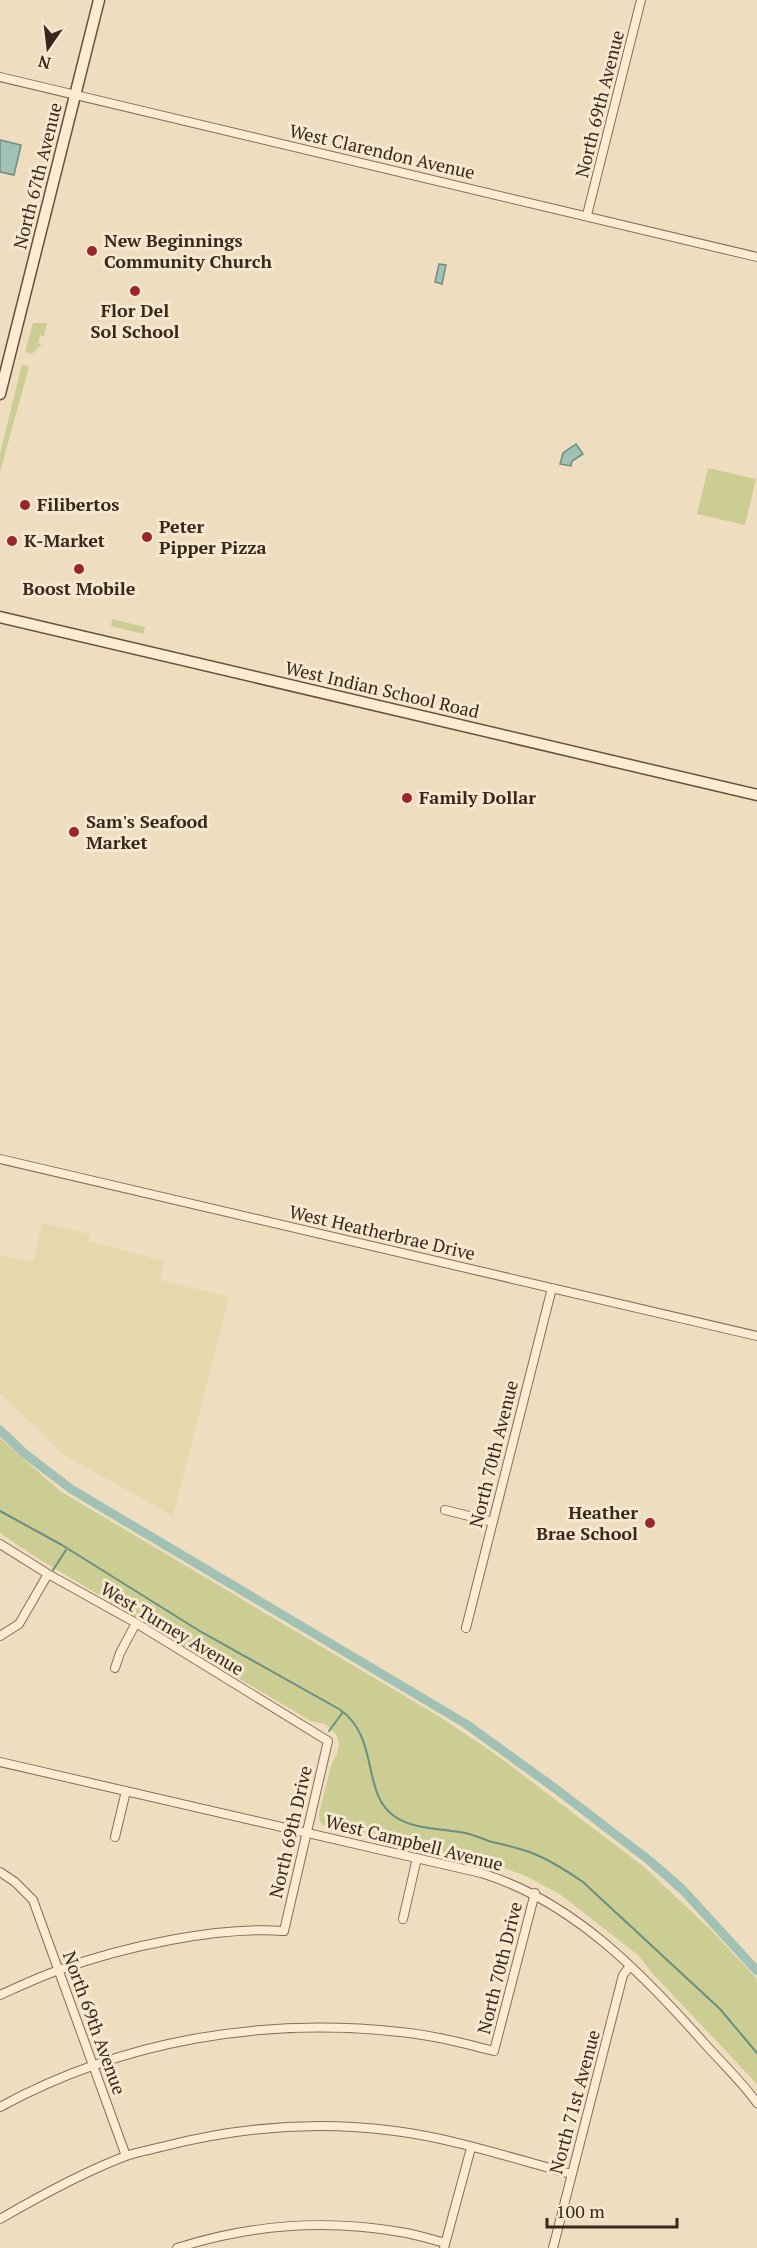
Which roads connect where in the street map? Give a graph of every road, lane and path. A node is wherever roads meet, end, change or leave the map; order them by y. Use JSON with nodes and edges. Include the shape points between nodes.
{"nodes":[{"id":1,"x":99,"y":0,"type":"edge"},
{"id":2,"x":641,"y":0,"type":"edge"},
{"id":3,"x":0,"y":76,"type":"edge"},
{"id":4,"x":76,"y":94,"type":"junction"},
{"id":5,"x":587,"y":215,"type":"junction"},
{"id":6,"x":757,"y":257,"type":"edge"},
{"id":7,"x":0,"y":394,"type":"edge"},
{"id":8,"x":0,"y":617,"type":"edge"},
{"id":9,"x":757,"y":795,"type":"edge"},
{"id":10,"x":0,"y":1159,"type":"edge"},
{"id":11,"x":552,"y":1288,"type":"junction"},
{"id":12,"x":757,"y":1336,"type":"edge"},
{"id":13,"x":445,"y":1510,"type":"dead end"},
{"id":14,"x":493,"y":1522,"type":"junction"},
{"id":15,"x":0,"y":1544,"type":"edge"},
{"id":16,"x":48,"y":1574,"type":"junction"},
{"id":17,"x":136,"y":1623,"type":"junction"},
{"id":18,"x":466,"y":1628,"type":"dead end"},
{"id":19,"x":0,"y":1636,"type":"edge"},
{"id":20,"x":115,"y":1668,"type":"dead end"},
{"id":21,"x":328,"y":1741,"type":"joint"},
{"id":22,"x":0,"y":1762,"type":"edge"},
{"id":23,"x":126,"y":1791,"type":"junction"},
{"id":24,"x":307,"y":1833,"type":"junction"},
{"id":25,"x":115,"y":1837,"type":"dead end"},
{"id":26,"x":417,"y":1858,"type":"junction"},
{"id":27,"x":0,"y":1872,"type":"edge"},
{"id":28,"x":535,"y":1893,"type":"junction"},
{"id":29,"x":403,"y":1919,"type":"dead end"},
{"id":30,"x":630,"y":1966,"type":"junction"},
{"id":31,"x":59,"y":1970,"type":"junction"},
{"id":32,"x":0,"y":1995,"type":"edge"},
{"id":33,"x":94,"y":2065,"type":"junction"},
{"id":34,"x":757,"y":2103,"type":"edge"},
{"id":35,"x":0,"y":2107,"type":"edge"},
{"id":36,"x":471,"y":2148,"type":"junction"},
{"id":37,"x":126,"y":2156,"type":"junction"},
{"id":38,"x":572,"y":2174,"type":"junction"},
{"id":39,"x":0,"y":2219,"type":"edge"},
{"id":40,"x":444,"y":2246,"type":"edge"},
{"id":41,"x":177,"y":2248,"type":"edge"},
{"id":42,"x":553,"y":2248,"type":"edge"}],
"edges":[{"from":1,"to":4,"type":"main road","name":"North 67th Avenue"},
{"from":2,"to":5,"type":"street","name":"North 69th Avenue"},
{"from":3,"to":4,"type":"street","name":"West Clarendon Avenue"},
{"from":4,"to":5,"type":"street","name":"West Clarendon Avenue"},
{"from":4,"to":7,"type":"main road","name":"North 67th Avenue"},
{"from":5,"to":6,"type":"street","name":"West Clarendon Avenue"},
{"from":8,"to":9,"type":"main road","name":"West Indian School Road"},
{"from":10,"to":11,"type":"street","name":"West Heatherbrae Drive"},
{"from":11,"to":12,"type":"street","name":"West Heatherbrae Drive"},
{"from":11,"to":14,"type":"street","name":"North 70th Avenue"},
{"from":13,"to":14,"type":"street"},
{"from":14,"to":18,"type":"street","name":"North 70th Avenue"},
{"from":15,"to":16,"type":"street","name":"West Turney Avenue"},
{"from":16,"to":17,"type":"street","name":"West Turney Avenue"},
{"from":16,"to":19,"type":"street","via":[[19,1624]]},
{"from":17,"to":20,"type":"street"},
{"from":17,"to":21,"type":"street","name":"West Turney Avenue"},
{"from":21,"to":24,"type":"street","name":"North 69th Drive"},
{"from":22,"to":23,"type":"street","name":"West Campbell Avenue"},
{"from":23,"to":24,"type":"street","name":"West Campbell Avenue"},
{"from":23,"to":25,"type":"street"},
{"from":24,"to":26,"type":"street","name":"West Campbell Avenue"},
{"from":24,"to":31,"type":"street","name":"North 69th Drive","via":[[284,1931],[212,1934],[108,1955]]},
{"from":26,"to":28,"type":"street","name":"West Campbell Avenue","via":[[481,1873]]},
{"from":26,"to":29,"type":"street"},
{"from":27,"to":31,"type":"street","name":"North 69th Avenue","via":[[33,1900]]},
{"from":28,"to":30,"type":"street","name":"West Campbell Avenue"},
{"from":28,"to":33,"type":"street","name":"North 70th Drive","via":[[494,2050],[400,2032],[285,2028],[236,2031],[181,2041]]},
{"from":30,"to":34,"type":"street","name":"West Campbell Avenue","via":[[680,2015]]},
{"from":30,"to":38,"type":"street","name":"North 71st Avenue","via":[[623,1975]]},
{"from":31,"to":32,"type":"street"},
{"from":31,"to":33,"type":"street","name":"North 69th Avenue"},
{"from":33,"to":35,"type":"street"},
{"from":33,"to":37,"type":"street","name":"North 69th Avenue"},
{"from":36,"to":37,"type":"street","via":[[395,2131],[280,2127],[197,2138]]},
{"from":36,"to":38,"type":"street"},
{"from":36,"to":40,"type":"street"},
{"from":37,"to":39,"type":"street"},
{"from":38,"to":42,"type":"street","name":"North 71st Avenue"},
{"from":40,"to":41,"type":"street","via":[[401,2232],[334,2224],[259,2228]]}]}
